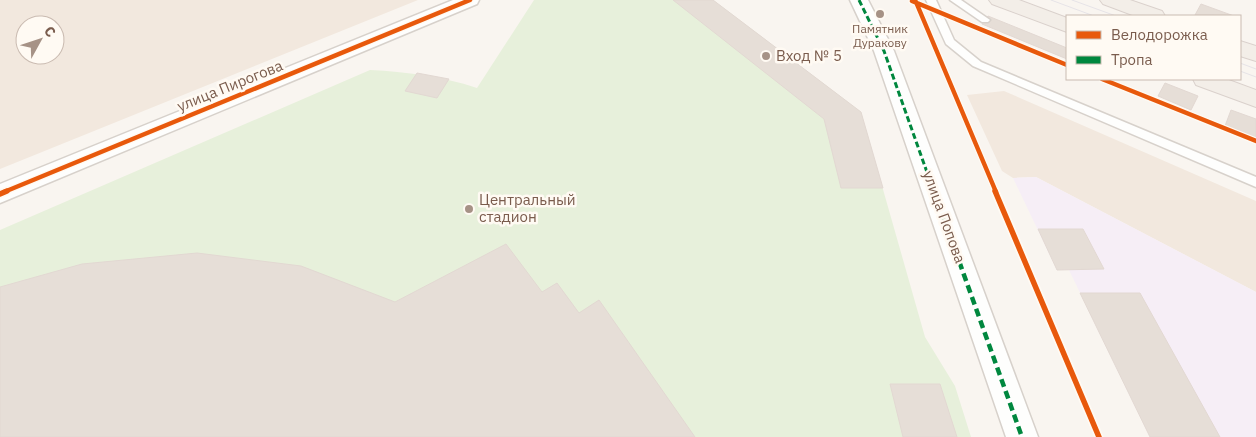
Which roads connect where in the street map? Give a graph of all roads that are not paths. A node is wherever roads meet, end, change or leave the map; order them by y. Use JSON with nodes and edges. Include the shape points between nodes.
{"nodes":[{"id":1,"x":470,"y":0,"type":"edge"},
{"id":2,"x":859,"y":0,"type":"edge"},
{"id":3,"x":931,"y":0,"type":"edge"},
{"id":4,"x":955,"y":0,"type":"edge"},
{"id":5,"x":998,"y":0,"type":"edge"},
{"id":6,"x":1110,"y":0,"type":"edge"},
{"id":7,"x":1151,"y":15,"type":"edge"},
{"id":8,"x":985,"y":20,"type":"dead end"},
{"id":9,"x":1066,"y":26,"type":"edge"},
{"id":10,"x":1241,"y":48,"type":"edge"},
{"id":11,"x":1256,"y":54,"type":"edge"},
{"id":12,"x":1207,"y":80,"type":"edge"},
{"id":13,"x":1256,"y":99,"type":"edge"},
{"id":14,"x":1256,"y":182,"type":"edge"},
{"id":15,"x":0,"y":194,"type":"edge"},
{"id":16,"x":1022,"y":437,"type":"edge"}],
"edges":[{"from":1,"to":15,"type":"street","name":"улица Пирогова"},
{"from":2,"to":16,"type":"street","name":"улица Попова","via":[[884,51]]},
{"from":3,"to":14,"type":"lane","via":[[950,42],[977,64]]},
{"from":4,"to":8,"type":"lane"},
{"from":5,"to":9,"type":"main road"},
{"from":6,"to":7,"type":"main road"},
{"from":10,"to":11,"type":"main road"},
{"from":12,"to":13,"type":"main road"}]}
